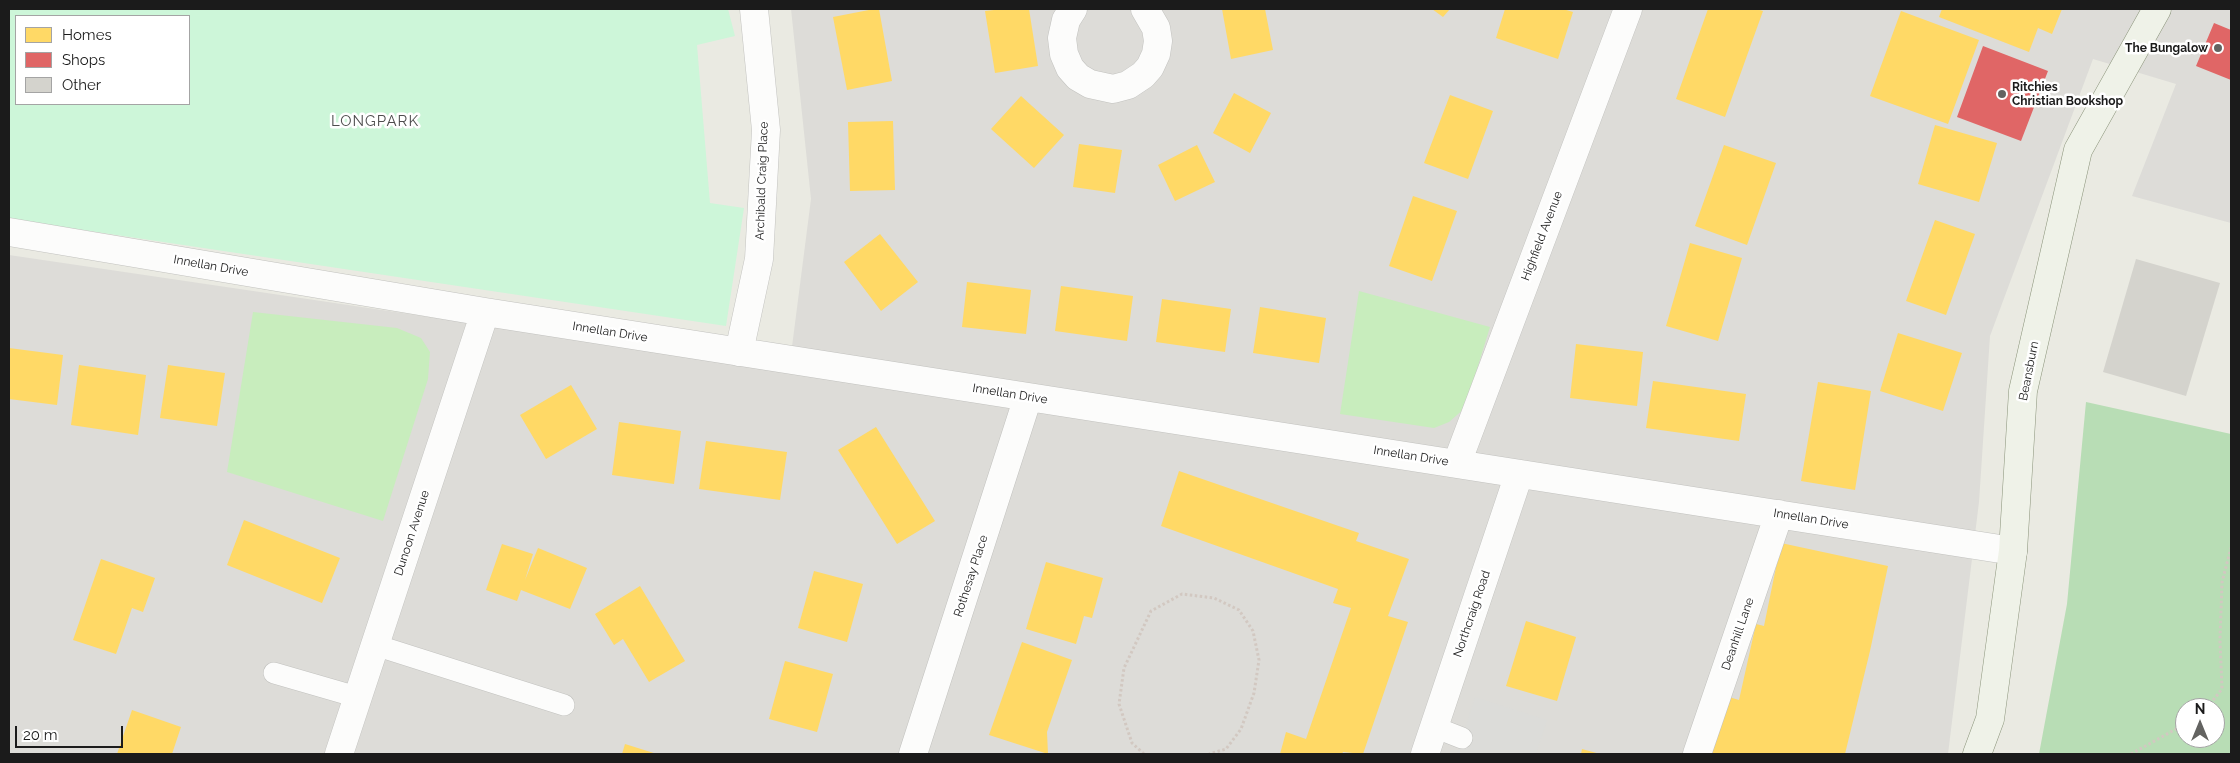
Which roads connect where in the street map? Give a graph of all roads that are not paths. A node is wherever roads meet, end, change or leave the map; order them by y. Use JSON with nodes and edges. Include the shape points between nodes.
{"nodes":[{"id":1,"x":754,"y":9,"type":"edge"},
{"id":2,"x":1074,"y":9,"type":"edge"},
{"id":3,"x":1146,"y":9,"type":"edge"},
{"id":4,"x":1628,"y":9,"type":"edge"},
{"id":5,"x":2157,"y":9,"type":"edge"},
{"id":6,"x":9,"y":232,"type":"edge"},
{"id":7,"x":485,"y":312,"type":"junction"},
{"id":8,"x":739,"y":352,"type":"junction"},
{"id":9,"x":1028,"y":397,"type":"junction"},
{"id":10,"x":1457,"y":464,"type":"junction"},
{"id":11,"x":1518,"y":474,"type":"junction"},
{"id":12,"x":1779,"y":514,"type":"junction"},
{"id":13,"x":2013,"y":551,"type":"junction"},
{"id":14,"x":375,"y":645,"type":"junction"},
{"id":15,"x":274,"y":673,"type":"dead end"},
{"id":16,"x":358,"y":697,"type":"junction"},
{"id":17,"x":564,"y":705,"type":"dead end"},
{"id":18,"x":1434,"y":727,"type":"junction"},
{"id":19,"x":1462,"y":738,"type":"dead end"},
{"id":20,"x":338,"y":754,"type":"edge"},
{"id":21,"x":913,"y":754,"type":"edge"},
{"id":22,"x":1424,"y":754,"type":"edge"},
{"id":23,"x":1697,"y":754,"type":"edge"},
{"id":24,"x":1977,"y":754,"type":"edge"}],
"edges":[{"from":1,"to":8,"type":"street","name":"Archibald Craig Place","via":[[766,130],[759,259]]},
{"from":2,"to":3,"type":"street","via":[[1066,20],[1062,38],[1070,68],[1090,84],[1112,89],[1143,76],[1156,54],[1156,28]]},
{"from":4,"to":10,"type":"street","name":"Highfield Avenue"},
{"from":5,"to":13,"type":"main road","name":"Beansburn","via":[[2078,150],[2023,391]]},
{"from":6,"to":7,"type":"street","name":"Innellan Drive"},
{"from":7,"to":8,"type":"street","name":"Innellan Drive"},
{"from":7,"to":14,"type":"street","name":"Dunoon Avenue"},
{"from":8,"to":9,"type":"street","name":"Innellan Drive"},
{"from":9,"to":10,"type":"street","name":"Innellan Drive"},
{"from":9,"to":21,"type":"street","name":"Rothesay Place"},
{"from":10,"to":11,"type":"street","name":"Innellan Drive"},
{"from":11,"to":12,"type":"street","name":"Innellan Drive"},
{"from":11,"to":18,"type":"street","name":"Northcraig Road"},
{"from":12,"to":13,"type":"street","name":"Innellan Drive"},
{"from":12,"to":23,"type":"street","name":"Deanhill Lane"},
{"from":13,"to":24,"type":"main road","name":"Beansburn","via":[[1990,719]]},
{"from":14,"to":16,"type":"street","name":"Dunoon Avenue"},
{"from":14,"to":17,"type":"lane"},
{"from":15,"to":16,"type":"lane"},
{"from":16,"to":20,"type":"street","name":"Dunoon Avenue"},
{"from":18,"to":19,"type":"lane"},
{"from":18,"to":22,"type":"street","name":"Northcraig Road"}]}
